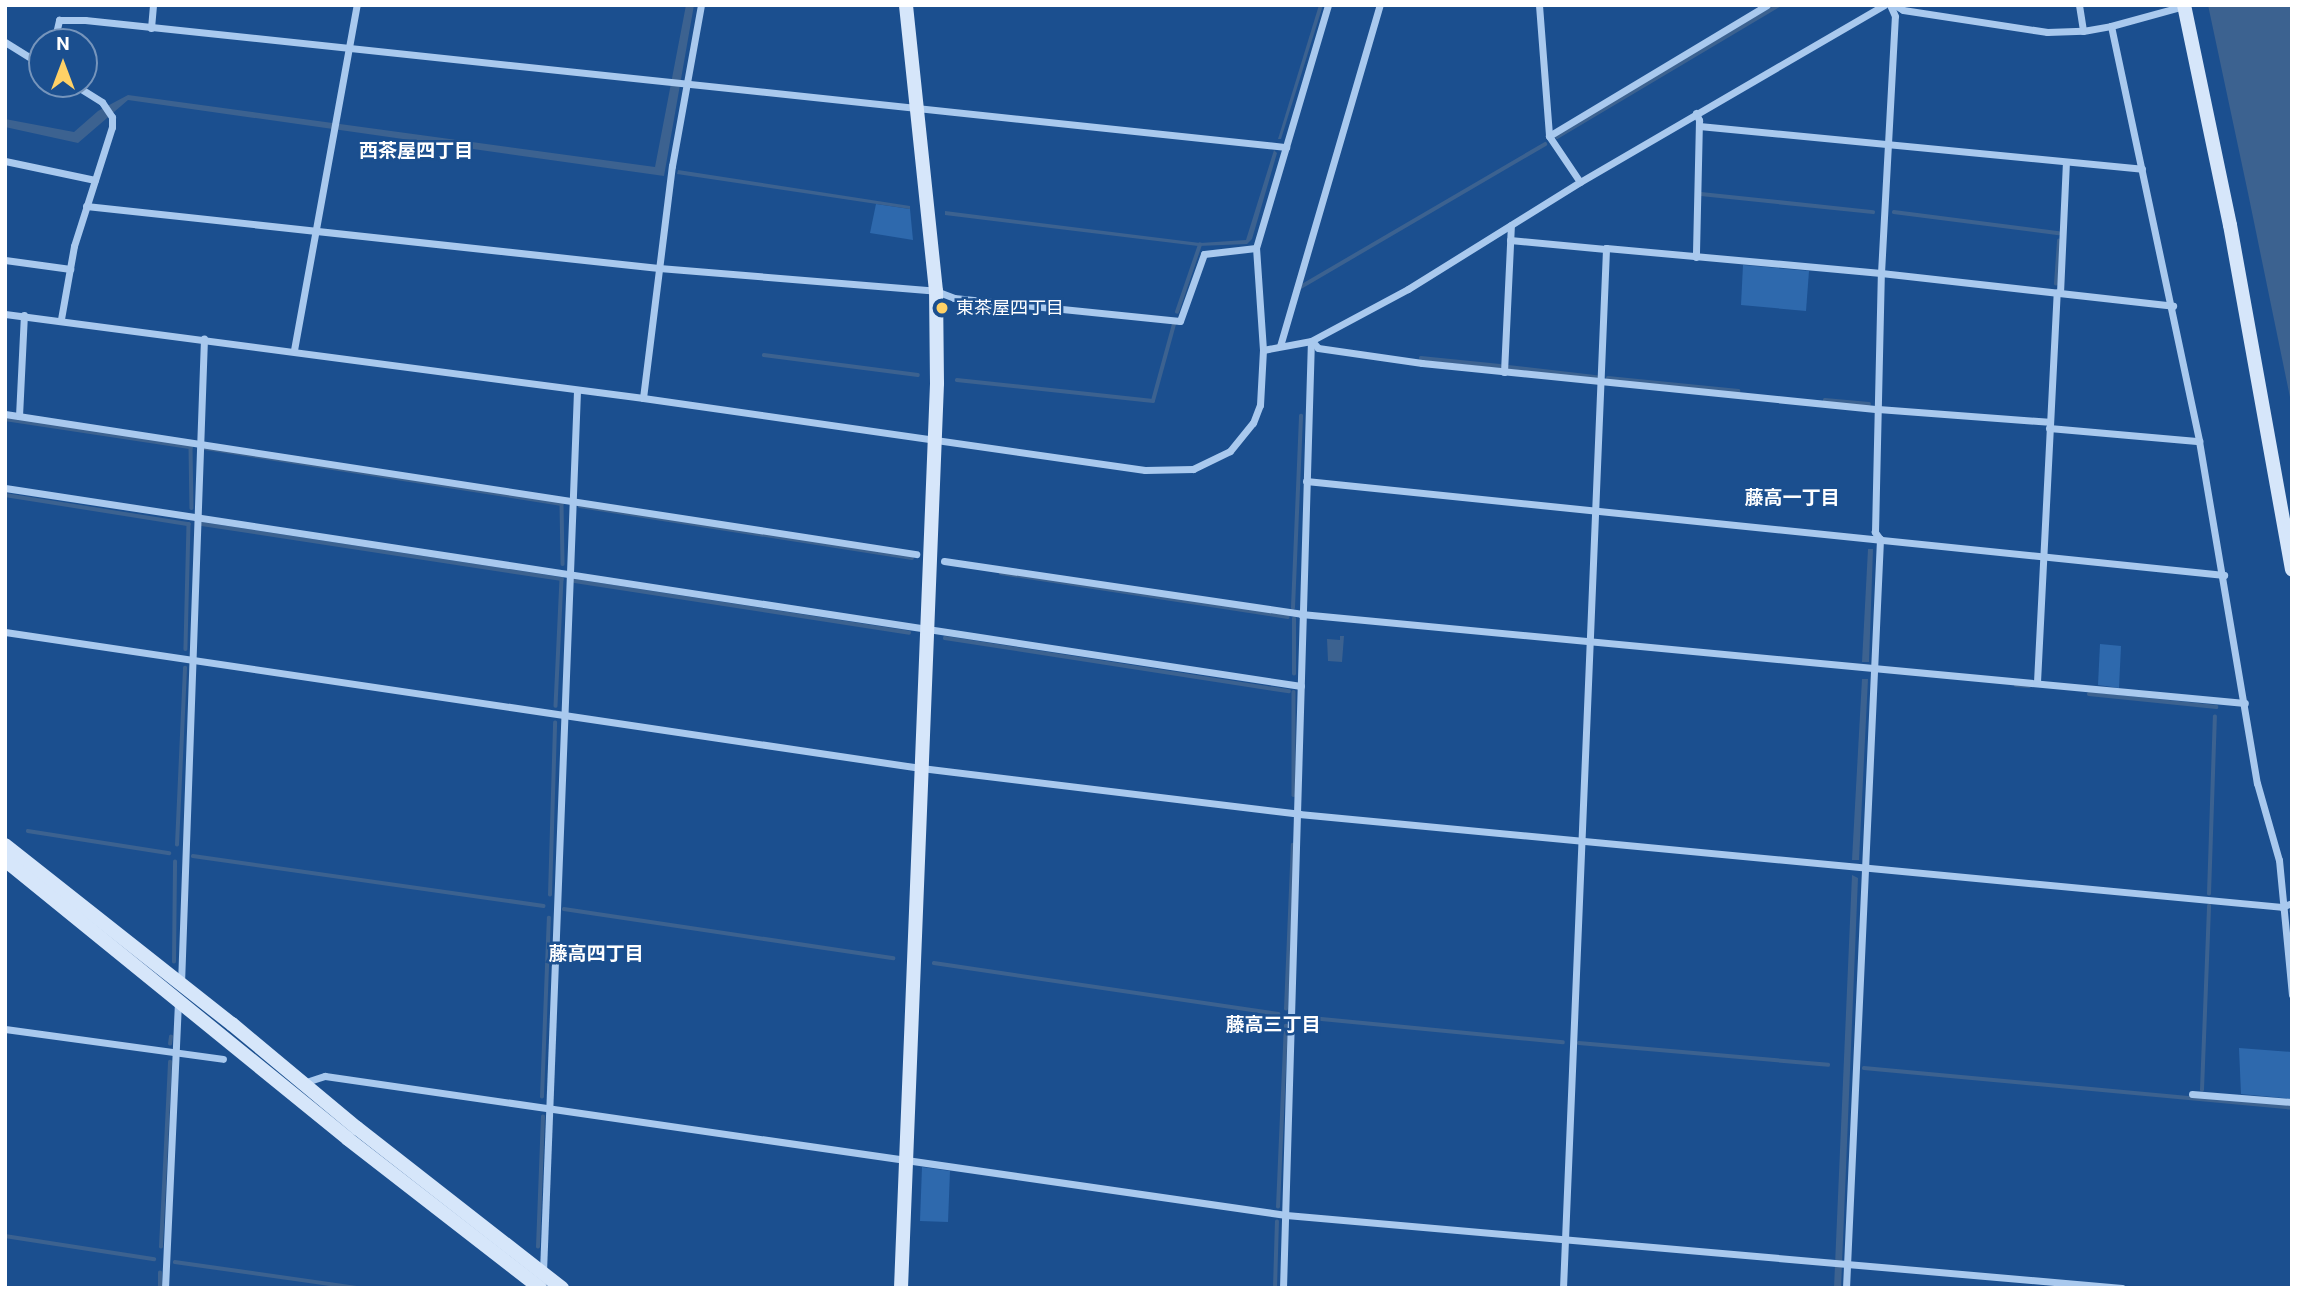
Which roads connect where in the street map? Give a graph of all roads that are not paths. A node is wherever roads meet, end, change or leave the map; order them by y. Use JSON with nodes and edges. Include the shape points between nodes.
{"nodes":[{"id":1,"x":153,"y":5,"type":"edge"},
{"id":2,"x":358,"y":5,"type":"edge"},
{"id":3,"x":701,"y":5,"type":"edge"},
{"id":4,"x":906,"y":5,"type":"edge"},
{"id":5,"x":1328,"y":5,"type":"edge"},
{"id":6,"x":1380,"y":5,"type":"edge"},
{"id":7,"x":1539,"y":5,"type":"edge"},
{"id":8,"x":1767,"y":5,"type":"edge"},
{"id":9,"x":1884,"y":5,"type":"edge"},
{"id":10,"x":1892,"y":5,"type":"edge"},
{"id":11,"x":2079,"y":5,"type":"edge"},
{"id":12,"x":2184,"y":5,"type":"edge"},
{"id":13,"x":2111,"y":26,"type":"junction"},
{"id":14,"x":57,"y":28,"type":"edge"},
{"id":15,"x":151,"y":28,"type":"junction"},
{"id":16,"x":2082,"y":31,"type":"junction"},
{"id":17,"x":5,"y":42,"type":"edge"},
{"id":18,"x":349,"y":48,"type":"junction"},
{"id":19,"x":28,"y":56,"type":"edge"},
{"id":20,"x":684,"y":83,"type":"junction"},
{"id":21,"x":96,"y":98,"type":"edge"},
{"id":22,"x":916,"y":106,"type":"junction"},
{"id":23,"x":1696,"y":113,"type":"junction"},
{"id":24,"x":1699,"y":126,"type":"junction"},
{"id":25,"x":1549,"y":136,"type":"junction"},
{"id":26,"x":1286,"y":147,"type":"junction"},
{"id":27,"x":1889,"y":147,"type":"junction"},
{"id":28,"x":5,"y":162,"type":"edge"},
{"id":29,"x":2066,"y":163,"type":"junction"},
{"id":30,"x":2143,"y":169,"type":"junction"},
{"id":31,"x":95,"y":180,"type":"junction"},
{"id":32,"x":1580,"y":183,"type":"junction"},
{"id":33,"x":86,"y":206,"type":"junction"},
{"id":34,"x":1511,"y":225,"type":"junction"},
{"id":35,"x":316,"y":230,"type":"junction"},
{"id":36,"x":1510,"y":240,"type":"junction"},
{"id":37,"x":1256,"y":248,"type":"junction"},
{"id":38,"x":1606,"y":249,"type":"junction"},
{"id":39,"x":1696,"y":257,"type":"junction"},
{"id":40,"x":5,"y":260,"type":"edge"},
{"id":41,"x":659,"y":268,"type":"junction"},
{"id":42,"x":70,"y":270,"type":"junction"},
{"id":43,"x":1881,"y":273,"type":"junction"},
{"id":44,"x":936,"y":291,"type":"junction"},
{"id":45,"x":2059,"y":293,"type":"junction"},
{"id":46,"x":2173,"y":306,"type":"junction"},
{"id":47,"x":5,"y":314,"type":"edge"},
{"id":48,"x":24,"y":315,"type":"junction"},
{"id":49,"x":61,"y":319,"type":"junction"},
{"id":50,"x":204,"y":338,"type":"junction"},
{"id":51,"x":1311,"y":341,"type":"junction"},
{"id":52,"x":1280,"y":346,"type":"junction"},
{"id":53,"x":294,"y":350,"type":"junction"},
{"id":54,"x":1263,"y":350,"type":"junction"},
{"id":55,"x":1504,"y":372,"type":"junction"},
{"id":56,"x":1601,"y":382,"type":"junction"},
{"id":57,"x":577,"y":391,"type":"junction"},
{"id":58,"x":643,"y":398,"type":"junction"},
{"id":59,"x":1878,"y":409,"type":"junction"},
{"id":60,"x":5,"y":414,"type":"edge"},
{"id":61,"x":19,"y":416,"type":"junction"},
{"id":62,"x":2049,"y":425,"type":"junction"},
{"id":63,"x":2199,"y":440,"type":"junction"},
{"id":64,"x":199,"y":442,"type":"junction"},
{"id":65,"x":934,"y":442,"type":"junction"},
{"id":66,"x":1306,"y":481,"type":"junction"},
{"id":67,"x":5,"y":488,"type":"edge"},
{"id":68,"x":573,"y":501,"type":"junction"},
{"id":69,"x":1596,"y":511,"type":"junction"},
{"id":70,"x":196,"y":518,"type":"junction"},
{"id":71,"x":1880,"y":539,"type":"junction"},
{"id":72,"x":916,"y":554,"type":"dead end"},
{"id":73,"x":2042,"y":556,"type":"junction"},
{"id":74,"x":944,"y":561,"type":"dead end"},
{"id":75,"x":2292,"y":569,"type":"edge"},
{"id":76,"x":570,"y":575,"type":"junction"},
{"id":77,"x":2224,"y":575,"type":"junction"},
{"id":78,"x":1301,"y":614,"type":"junction"},
{"id":79,"x":928,"y":629,"type":"junction"},
{"id":80,"x":5,"y":632,"type":"edge"},
{"id":81,"x":1590,"y":641,"type":"junction"},
{"id":82,"x":192,"y":661,"type":"junction"},
{"id":83,"x":1875,"y":667,"type":"junction"},
{"id":84,"x":2037,"y":682,"type":"junction"},
{"id":85,"x":1301,"y":686,"type":"junction"},
{"id":86,"x":2245,"y":703,"type":"junction"},
{"id":87,"x":565,"y":717,"type":"junction"},
{"id":88,"x":921,"y":768,"type":"junction"},
{"id":89,"x":1299,"y":814,"type":"junction"},
{"id":90,"x":1581,"y":842,"type":"junction"},
{"id":91,"x":5,"y":845,"type":"edge"},
{"id":92,"x":5,"y":860,"type":"edge"},
{"id":93,"x":1864,"y":869,"type":"junction"},
{"id":94,"x":2292,"y":903,"type":"edge"},
{"id":95,"x":2282,"y":907,"type":"junction"},
{"id":96,"x":181,"y":985,"type":"junction"},
{"id":97,"x":2292,"y":994,"type":"edge"},
{"id":98,"x":178,"y":1001,"type":"junction"},
{"id":99,"x":5,"y":1029,"type":"edge"},
{"id":100,"x":175,"y":1054,"type":"junction"},
{"id":101,"x":223,"y":1059,"type":"dead end"},
{"id":102,"x":302,"y":1083,"type":"junction"},
{"id":103,"x":2192,"y":1094,"type":"dead end"},
{"id":104,"x":2292,"y":1102,"type":"edge"},
{"id":105,"x":551,"y":1107,"type":"junction"},
{"id":106,"x":907,"y":1159,"type":"junction"},
{"id":107,"x":1286,"y":1215,"type":"junction"},
{"id":108,"x":1565,"y":1239,"type":"junction"},
{"id":109,"x":1845,"y":1263,"type":"junction"},
{"id":110,"x":543,"y":1273,"type":"junction"},
{"id":111,"x":165,"y":1288,"type":"edge"},
{"id":112,"x":540,"y":1288,"type":"edge"},
{"id":113,"x":562,"y":1288,"type":"edge"},
{"id":114,"x":901,"y":1288,"type":"edge"},
{"id":115,"x":1283,"y":1288,"type":"edge"},
{"id":116,"x":1563,"y":1288,"type":"edge"},
{"id":117,"x":1846,"y":1288,"type":"edge"},
{"id":118,"x":2122,"y":1288,"type":"edge"}],
"edges":[{"from":1,"to":15,"type":"street"},
{"from":2,"to":18,"type":"street"},
{"from":3,"to":20,"type":"street"},
{"from":4,"to":22,"type":"street"},
{"from":5,"to":26,"type":"street"},
{"from":6,"to":52,"type":"street"},
{"from":7,"to":25,"type":"street"},
{"from":8,"to":25,"type":"street"},
{"from":9,"to":23,"type":"street"},
{"from":10,"to":16,"type":"street","via":[[2047,32]]},
{"from":10,"to":27,"type":"street"},
{"from":11,"to":16,"type":"street"},
{"from":12,"to":13,"type":"street"},
{"from":12,"to":75,"type":"street","via":[[2230,225]]},
{"from":13,"to":16,"type":"street"},
{"from":13,"to":30,"type":"street"},
{"from":14,"to":15,"type":"street","via":[[59,20]]},
{"from":15,"to":18,"type":"street"},
{"from":17,"to":19,"type":"street"},
{"from":18,"to":20,"type":"street"},
{"from":18,"to":35,"type":"street"},
{"from":20,"to":22,"type":"street"},
{"from":20,"to":41,"type":"street"},
{"from":21,"to":31,"type":"street","via":[[112,117],[112,127]]},
{"from":22,"to":26,"type":"street"},
{"from":22,"to":44,"type":"street"},
{"from":23,"to":24,"type":"street"},
{"from":23,"to":32,"type":"street"},
{"from":24,"to":27,"type":"street"},
{"from":24,"to":39,"type":"street"},
{"from":25,"to":32,"type":"street"},
{"from":26,"to":37,"type":"street"},
{"from":27,"to":29,"type":"street"},
{"from":27,"to":43,"type":"street"},
{"from":28,"to":31,"type":"street"},
{"from":29,"to":30,"type":"street"},
{"from":29,"to":45,"type":"street"},
{"from":30,"to":46,"type":"street"},
{"from":31,"to":33,"type":"street"},
{"from":32,"to":34,"type":"street"},
{"from":33,"to":35,"type":"street"},
{"from":33,"to":42,"type":"street"},
{"from":34,"to":36,"type":"street"},
{"from":34,"to":51,"type":"street","via":[[1408,289]]},
{"from":35,"to":41,"type":"street"},
{"from":35,"to":53,"type":"street"},
{"from":36,"to":38,"type":"street"},
{"from":36,"to":55,"type":"street"},
{"from":37,"to":44,"type":"street","via":[[1204,254],[1180,321],[954,298]]},
{"from":37,"to":54,"type":"street"},
{"from":38,"to":39,"type":"street"},
{"from":38,"to":56,"type":"street"},
{"from":39,"to":43,"type":"street"},
{"from":40,"to":42,"type":"street"},
{"from":41,"to":44,"type":"street"},
{"from":41,"to":58,"type":"street"},
{"from":42,"to":49,"type":"street"},
{"from":43,"to":45,"type":"street"},
{"from":43,"to":59,"type":"street"},
{"from":44,"to":65,"type":"street"},
{"from":45,"to":46,"type":"street"},
{"from":45,"to":62,"type":"street"},
{"from":46,"to":63,"type":"street"},
{"from":47,"to":48,"type":"street"},
{"from":48,"to":49,"type":"street"},
{"from":48,"to":61,"type":"street"},
{"from":49,"to":50,"type":"street"},
{"from":50,"to":53,"type":"street"},
{"from":50,"to":64,"type":"street"},
{"from":51,"to":52,"type":"street"},
{"from":51,"to":55,"type":"street","via":[[1318,348]]},
{"from":51,"to":66,"type":"street"},
{"from":52,"to":54,"type":"street"},
{"from":53,"to":57,"type":"street"},
{"from":54,"to":65,"type":"street","via":[[1260,405],[1253,423],[1230,451],[1193,469],[1145,470]]},
{"from":55,"to":56,"type":"street"},
{"from":56,"to":59,"type":"street"},
{"from":56,"to":69,"type":"street"},
{"from":57,"to":58,"type":"street"},
{"from":57,"to":68,"type":"street"},
{"from":58,"to":65,"type":"street"},
{"from":59,"to":62,"type":"street"},
{"from":59,"to":71,"type":"street","via":[[1875,532]]},
{"from":60,"to":61,"type":"street"},
{"from":61,"to":64,"type":"street"},
{"from":62,"to":63,"type":"street"},
{"from":62,"to":73,"type":"street"},
{"from":63,"to":77,"type":"street"},
{"from":64,"to":68,"type":"street"},
{"from":64,"to":70,"type":"street"},
{"from":65,"to":79,"type":"street"},
{"from":66,"to":69,"type":"street"},
{"from":66,"to":78,"type":"street"},
{"from":67,"to":70,"type":"street"},
{"from":68,"to":72,"type":"street"},
{"from":68,"to":76,"type":"street"},
{"from":69,"to":71,"type":"street"},
{"from":69,"to":81,"type":"street"},
{"from":70,"to":76,"type":"street"},
{"from":70,"to":82,"type":"street"},
{"from":71,"to":73,"type":"street"},
{"from":71,"to":83,"type":"street"},
{"from":73,"to":77,"type":"street"},
{"from":73,"to":84,"type":"street"},
{"from":74,"to":78,"type":"street"},
{"from":76,"to":79,"type":"street"},
{"from":76,"to":87,"type":"street"},
{"from":77,"to":86,"type":"street"},
{"from":78,"to":81,"type":"street"},
{"from":78,"to":85,"type":"street"},
{"from":79,"to":85,"type":"street"},
{"from":79,"to":88,"type":"street"},
{"from":80,"to":82,"type":"street"},
{"from":81,"to":83,"type":"street"},
{"from":81,"to":90,"type":"street"},
{"from":82,"to":87,"type":"street"},
{"from":82,"to":96,"type":"street"},
{"from":83,"to":84,"type":"street"},
{"from":83,"to":93,"type":"street"},
{"from":84,"to":86,"type":"street"},
{"from":85,"to":89,"type":"street"},
{"from":86,"to":95,"type":"street","via":[[2257,783],[2279,860]]},
{"from":87,"to":88,"type":"street"},
{"from":87,"to":105,"type":"street"},
{"from":88,"to":89,"type":"street"},
{"from":88,"to":106,"type":"street"},
{"from":89,"to":90,"type":"street"},
{"from":89,"to":107,"type":"street"},
{"from":90,"to":93,"type":"street"},
{"from":90,"to":108,"type":"street"},
{"from":91,"to":96,"type":"street"},
{"from":92,"to":98,"type":"street"},
{"from":93,"to":95,"type":"street"},
{"from":93,"to":109,"type":"street"},
{"from":94,"to":95,"type":"street"},
{"from":95,"to":97,"type":"street"},
{"from":96,"to":98,"type":"street"},
{"from":96,"to":102,"type":"street"},
{"from":98,"to":100,"type":"street"},
{"from":98,"to":112,"type":"street"},
{"from":99,"to":100,"type":"street"},
{"from":100,"to":101,"type":"street"},
{"from":100,"to":111,"type":"street"},
{"from":102,"to":105,"type":"street","via":[[325,1076]]},
{"from":102,"to":110,"type":"street"},
{"from":103,"to":104,"type":"street"},
{"from":105,"to":106,"type":"street"},
{"from":105,"to":110,"type":"street"},
{"from":106,"to":107,"type":"street"},
{"from":106,"to":114,"type":"street"},
{"from":107,"to":108,"type":"street"},
{"from":107,"to":115,"type":"street"},
{"from":108,"to":109,"type":"street"},
{"from":108,"to":116,"type":"street"},
{"from":109,"to":117,"type":"street"},
{"from":109,"to":118,"type":"street"},
{"from":110,"to":113,"type":"street"}]}
